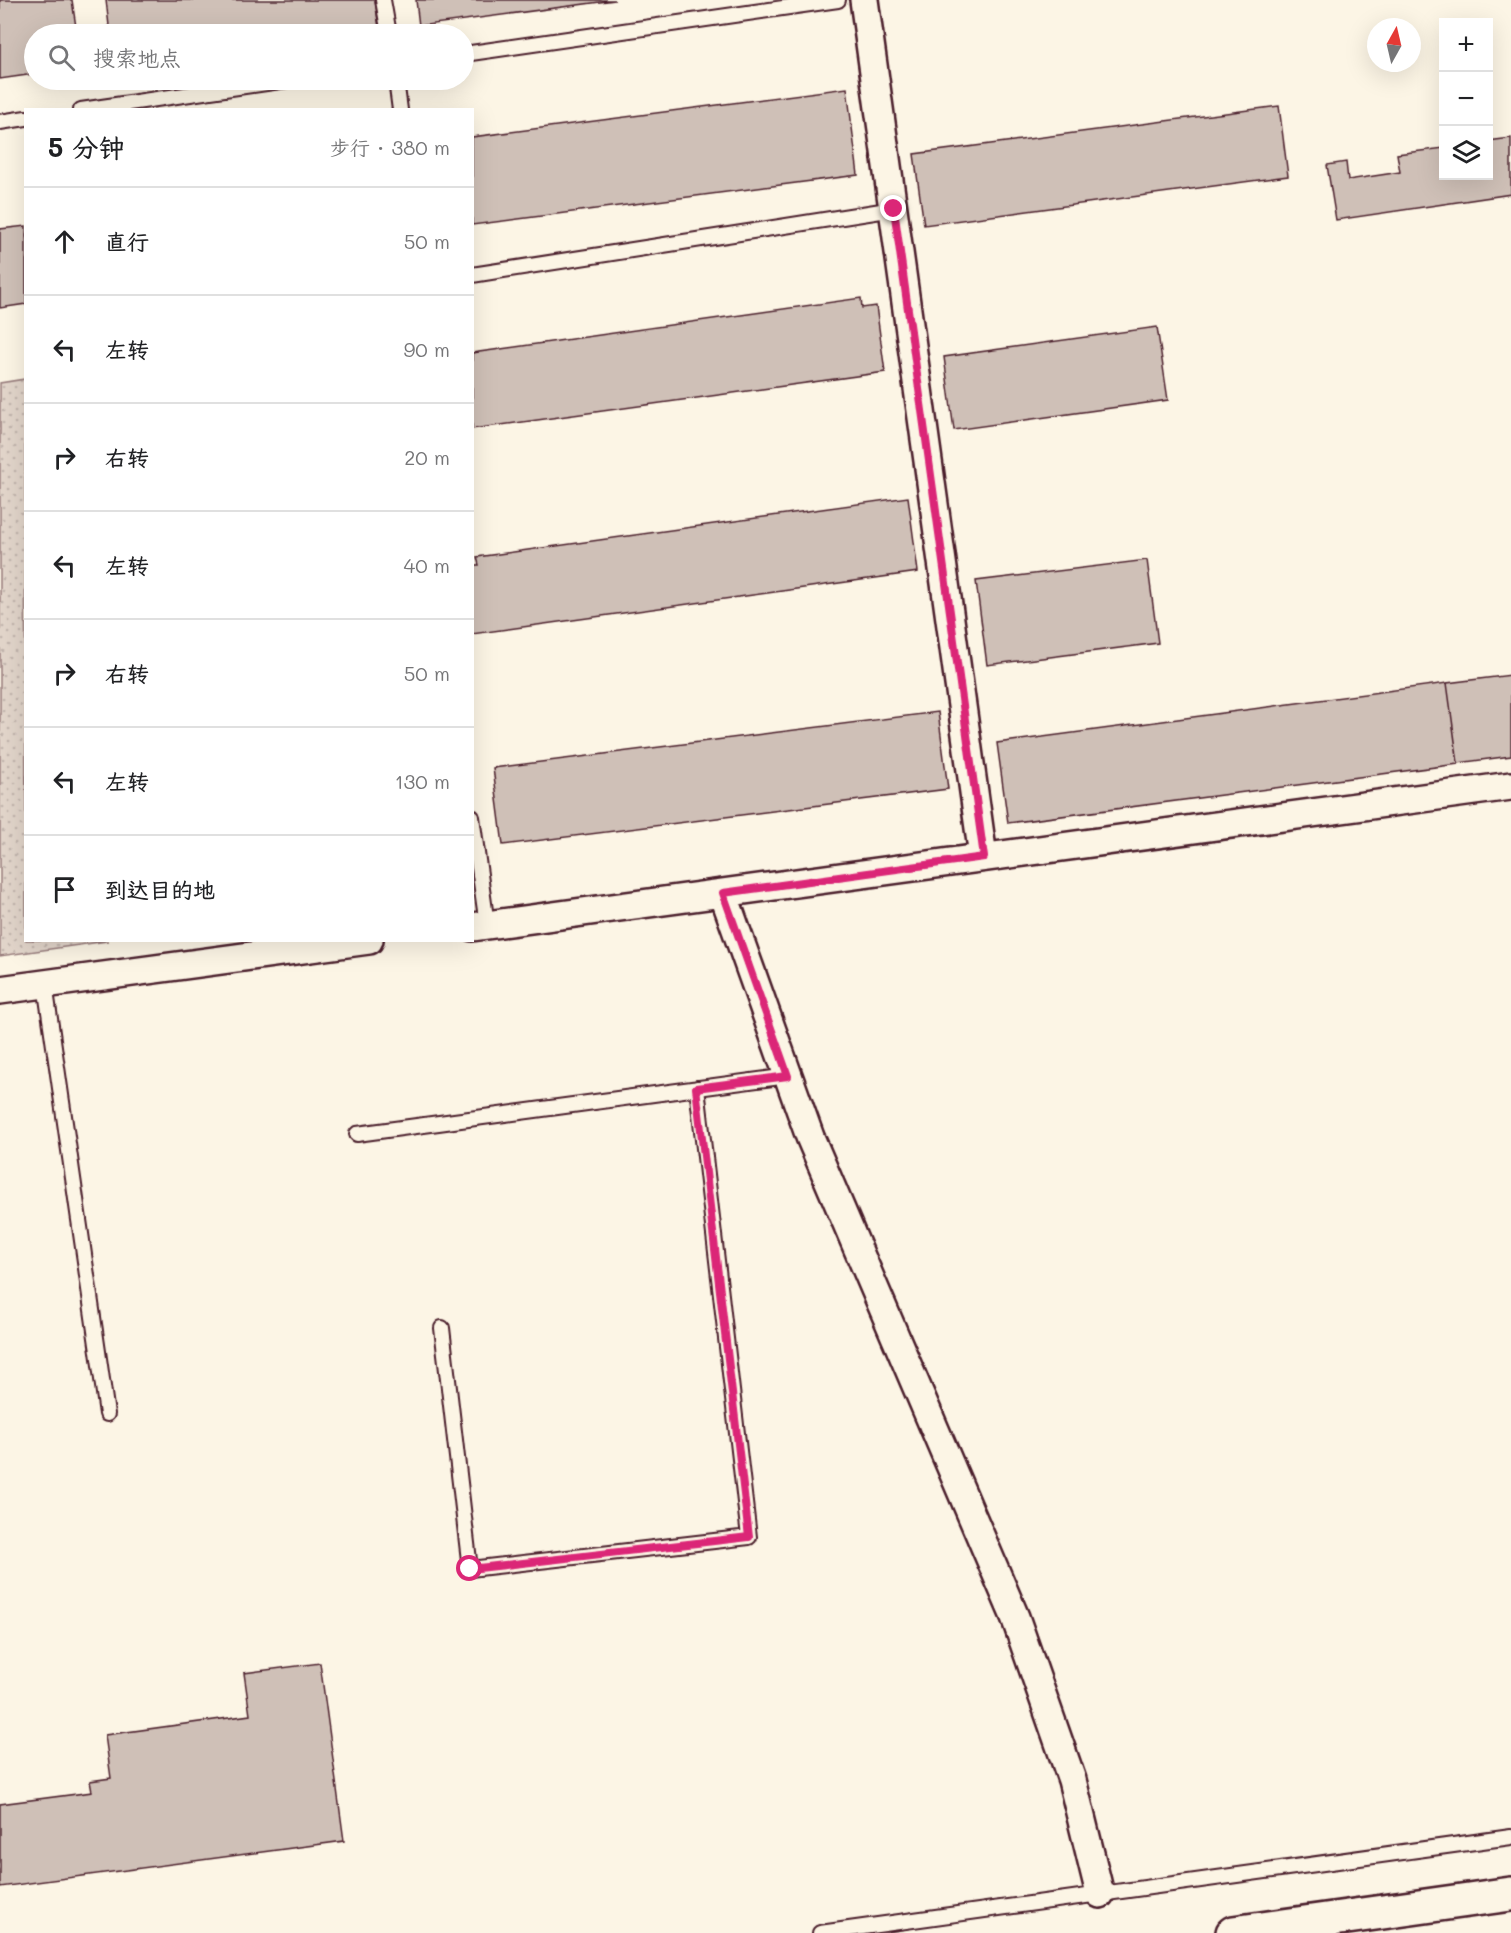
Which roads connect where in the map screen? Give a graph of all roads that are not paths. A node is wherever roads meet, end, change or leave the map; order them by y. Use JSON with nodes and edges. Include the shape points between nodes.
{"nodes":[{"id":1,"x":383,"y":0,"type":"edge"},
{"id":2,"x":838,"y":0,"type":"edge"},
{"id":3,"x":864,"y":0,"type":"edge"},
{"id":4,"x":387,"y":24,"type":"edge"},
{"id":5,"x":474,"y":53,"type":"edge"},
{"id":6,"x":218,"y":90,"type":"edge"},
{"id":7,"x":397,"y":90,"type":"edge"},
{"id":8,"x":95,"y":108,"type":"edge"},
{"id":9,"x":400,"y":108,"type":"edge"},
{"id":10,"x":24,"y":118,"type":"edge"},
{"id":11,"x":0,"y":122,"type":"edge"},
{"id":12,"x":894,"y":209,"type":"junction"},
{"id":13,"x":474,"y":275,"type":"edge"},
{"id":14,"x":1511,"y":786,"type":"edge"},
{"id":15,"x":474,"y":844,"type":"edge"},
{"id":16,"x":984,"y":857,"type":"junction"},
{"id":17,"x":723,"y":893,"type":"junction"},
{"id":18,"x":480,"y":926,"type":"edge"},
{"id":19,"x":354,"y":942,"type":"edge"},
{"id":20,"x":45,"y":984,"type":"junction"},
{"id":21,"x":0,"y":990,"type":"edge"},
{"id":22,"x":788,"y":1076,"type":"junction"},
{"id":23,"x":696,"y":1088,"type":"junction"},
{"id":24,"x":357,"y":1134,"type":"dead end"},
{"id":25,"x":442,"y":1328,"type":"dead end"},
{"id":26,"x":107,"y":1414,"type":"dead end"},
{"id":27,"x":1511,"y":1837,"type":"edge"},
{"id":28,"x":1100,"y":1894,"type":"junction"},
{"id":29,"x":1511,"y":1894,"type":"edge"},
{"id":30,"x":820,"y":1933,"type":"edge"},
{"id":31,"x":1233,"y":1933,"type":"edge"}],
"edges":[{"from":1,"to":4,"type":"lane"},
{"from":2,"to":5,"type":"lane"},
{"from":3,"to":12,"type":"street"},
{"from":6,"to":8,"type":"lane"},
{"from":7,"to":9,"type":"lane"},
{"from":10,"to":11,"type":"lane"},
{"from":12,"to":13,"type":"lane"},
{"from":12,"to":16,"type":"street"},
{"from":14,"to":16,"type":"street"},
{"from":15,"to":18,"type":"lane"},
{"from":16,"to":17,"type":"street"},
{"from":17,"to":18,"type":"street"},
{"from":17,"to":22,"type":"street"},
{"from":19,"to":20,"type":"street"},
{"from":20,"to":21,"type":"street"},
{"from":20,"to":26,"type":"lane"},
{"from":22,"to":23,"type":"lane"},
{"from":22,"to":28,"type":"street","via":[[810,1137],[1015,1617],[1072,1780]]},
{"from":23,"to":24,"type":"lane"},
{"from":23,"to":25,"type":"lane","via":[[749,1537],[470,1569]]},
{"from":27,"to":28,"type":"lane"},
{"from":28,"to":30,"type":"lane"},
{"from":29,"to":31,"type":"highway"}]}
